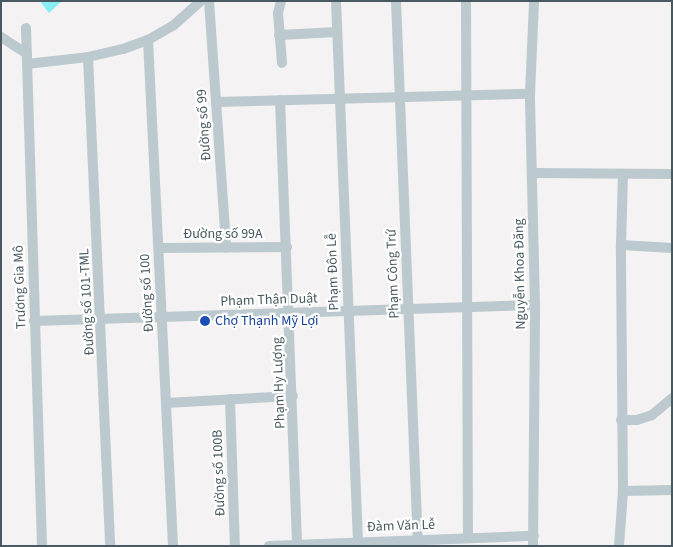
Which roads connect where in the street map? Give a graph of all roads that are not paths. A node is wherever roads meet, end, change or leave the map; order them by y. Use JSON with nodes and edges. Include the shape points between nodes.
{"nodes":[{"id":1,"x":201,"y":1,"type":"edge"},
{"id":2,"x":209,"y":1,"type":"edge"},
{"id":3,"x":280,"y":1,"type":"edge"},
{"id":4,"x":336,"y":1,"type":"edge"},
{"id":5,"x":396,"y":1,"type":"edge"},
{"id":6,"x":466,"y":1,"type":"edge"},
{"id":7,"x":534,"y":1,"type":"edge"},
{"id":8,"x":26,"y":28,"type":"dead end"},
{"id":9,"x":337,"y":32,"type":"junction"},
{"id":10,"x":280,"y":35,"type":"junction"},
{"id":11,"x":1,"y":37,"type":"edge"},
{"id":12,"x":148,"y":40,"type":"junction"},
{"id":13,"x":88,"y":58,"type":"junction"},
{"id":14,"x":27,"y":59,"type":"junction"},
{"id":15,"x":282,"y":63,"type":"dead end"},
{"id":16,"x":530,"y":94,"type":"junction"},
{"id":17,"x":466,"y":96,"type":"junction"},
{"id":18,"x":400,"y":97,"type":"junction"},
{"id":19,"x":340,"y":99,"type":"junction"},
{"id":20,"x":280,"y":100,"type":"junction"},
{"id":21,"x":216,"y":102,"type":"junction"},
{"id":22,"x":533,"y":173,"type":"junction"},
{"id":23,"x":623,"y":174,"type":"junction"},
{"id":24,"x":672,"y":174,"type":"edge"},
{"id":25,"x":621,"y":245,"type":"junction"},
{"id":26,"x":226,"y":247,"type":"junction"},
{"id":27,"x":287,"y":247,"type":"junction"},
{"id":28,"x":159,"y":248,"type":"junction"},
{"id":29,"x":672,"y":248,"type":"edge"},
{"id":30,"x":535,"y":305,"type":"junction"},
{"id":31,"x":467,"y":307,"type":"junction"},
{"id":32,"x":408,"y":309,"type":"junction"},
{"id":33,"x":348,"y":311,"type":"junction"},
{"id":34,"x":290,"y":313,"type":"junction"},
{"id":35,"x":162,"y":317,"type":"junction"},
{"id":36,"x":101,"y":318,"type":"junction"},
{"id":37,"x":34,"y":321,"type":"junction"},
{"id":38,"x":293,"y":396,"type":"junction"},
{"id":39,"x":672,"y":398,"type":"edge"},
{"id":40,"x":230,"y":399,"type":"junction"},
{"id":41,"x":166,"y":403,"type":"junction"},
{"id":42,"x":621,"y":420,"type":"junction"},
{"id":43,"x":672,"y":490,"type":"edge"},
{"id":44,"x":623,"y":491,"type":"junction"},
{"id":45,"x":468,"y":537,"type":"junction"},
{"id":46,"x":534,"y":541,"type":"edge"},
{"id":47,"x":358,"y":542,"type":"junction"},
{"id":48,"x":418,"y":543,"type":"edge"},
{"id":49,"x":297,"y":545,"type":"edge"},
{"id":50,"x":42,"y":546,"type":"edge"},
{"id":51,"x":110,"y":546,"type":"edge"},
{"id":52,"x":173,"y":546,"type":"edge"},
{"id":53,"x":235,"y":546,"type":"edge"},
{"id":54,"x":269,"y":546,"type":"edge"},
{"id":55,"x":619,"y":546,"type":"edge"}],
"edges":[{"from":1,"to":12,"type":"street","via":[[174,25]]},
{"from":2,"to":21,"type":"street","name":"Đường số 99"},
{"from":3,"to":10,"type":"street"},
{"from":4,"to":9,"type":"street","name":"Phạm Đôn Lễ"},
{"from":5,"to":18,"type":"street","name":"Phạm Công Trứ"},
{"from":6,"to":17,"type":"street"},
{"from":7,"to":16,"type":"street","name":"Nguyễn Khoa Đăng"},
{"from":8,"to":14,"type":"street","name":"Trương Gia Mô"},
{"from":9,"to":10,"type":"street"},
{"from":9,"to":19,"type":"street","name":"Phạm Đôn Lễ"},
{"from":10,"to":15,"type":"street"},
{"from":11,"to":14,"type":"street"},
{"from":12,"to":13,"type":"street","via":[[124,50]]},
{"from":12,"to":28,"type":"street","name":"Đường số 100"},
{"from":13,"to":14,"type":"street"},
{"from":13,"to":36,"type":"street","name":"Đường số 101-TML"},
{"from":14,"to":37,"type":"street","name":"Trương Gia Mô"},
{"from":16,"to":17,"type":"street"},
{"from":16,"to":22,"type":"street","name":"Nguyễn Khoa Đăng"},
{"from":17,"to":18,"type":"street"},
{"from":17,"to":31,"type":"street"},
{"from":18,"to":19,"type":"street"},
{"from":18,"to":32,"type":"street","name":"Phạm Công Trứ"},
{"from":19,"to":20,"type":"street"},
{"from":19,"to":33,"type":"street","name":"Phạm Đôn Lễ"},
{"from":20,"to":21,"type":"street"},
{"from":20,"to":27,"type":"street","name":"Phạm Hy Lượng"},
{"from":21,"to":26,"type":"street","name":"Đường số 99"},
{"from":22,"to":23,"type":"street"},
{"from":22,"to":30,"type":"street","name":"Nguyễn Khoa Đăng"},
{"from":23,"to":24,"type":"street"},
{"from":23,"to":25,"type":"street"},
{"from":25,"to":29,"type":"street"},
{"from":25,"to":42,"type":"street"},
{"from":26,"to":27,"type":"street","name":"Đường số 99A"},
{"from":26,"to":28,"type":"street","name":"Đường số 99A"},
{"from":27,"to":34,"type":"street","name":"Phạm Hy Lượng"},
{"from":28,"to":35,"type":"street","name":"Đường số 100"},
{"from":30,"to":31,"type":"street","name":"Phạm Thận Duật"},
{"from":30,"to":46,"type":"street","name":"Nguyễn Khoa Đăng"},
{"from":31,"to":32,"type":"street","name":"Phạm Thận Duật"},
{"from":31,"to":45,"type":"street"},
{"from":32,"to":33,"type":"street","name":"Phạm Thận Duật"},
{"from":32,"to":48,"type":"street","name":"Phạm Công Trứ"},
{"from":33,"to":34,"type":"street","name":"Phạm Thận Duật"},
{"from":33,"to":47,"type":"street","name":"Phạm Đôn Lễ"},
{"from":34,"to":35,"type":"street","name":"Phạm Thận Duật"},
{"from":34,"to":38,"type":"street","name":"Phạm Hy Lượng"},
{"from":35,"to":36,"type":"street","name":"Phạm Thận Duật"},
{"from":35,"to":41,"type":"street","name":"Đường số 100"},
{"from":36,"to":37,"type":"street","name":"Phạm Thận Duật"},
{"from":36,"to":51,"type":"street","name":"Đường số 101-TML"},
{"from":37,"to":50,"type":"street","name":"Trương Gia Mô"},
{"from":38,"to":40,"type":"street"},
{"from":38,"to":49,"type":"street","name":"Phạm Hy Lượng"},
{"from":39,"to":42,"type":"street","via":[[652,415],[637,420]]},
{"from":40,"to":41,"type":"street"},
{"from":40,"to":53,"type":"street","name":"Đường số 100B"},
{"from":41,"to":52,"type":"street","name":"Đường số 100"},
{"from":42,"to":44,"type":"street"},
{"from":43,"to":44,"type":"street"},
{"from":44,"to":55,"type":"street"},
{"from":45,"to":46,"type":"street","name":"Đàm Văn Lễ"},
{"from":45,"to":48,"type":"street","name":"Đàm Văn Lễ"},
{"from":47,"to":48,"type":"street","name":"Đàm Văn Lễ"},
{"from":47,"to":49,"type":"street","name":"Đàm Văn Lễ"},
{"from":49,"to":54,"type":"street","name":"Đàm Văn Lễ"}]}
